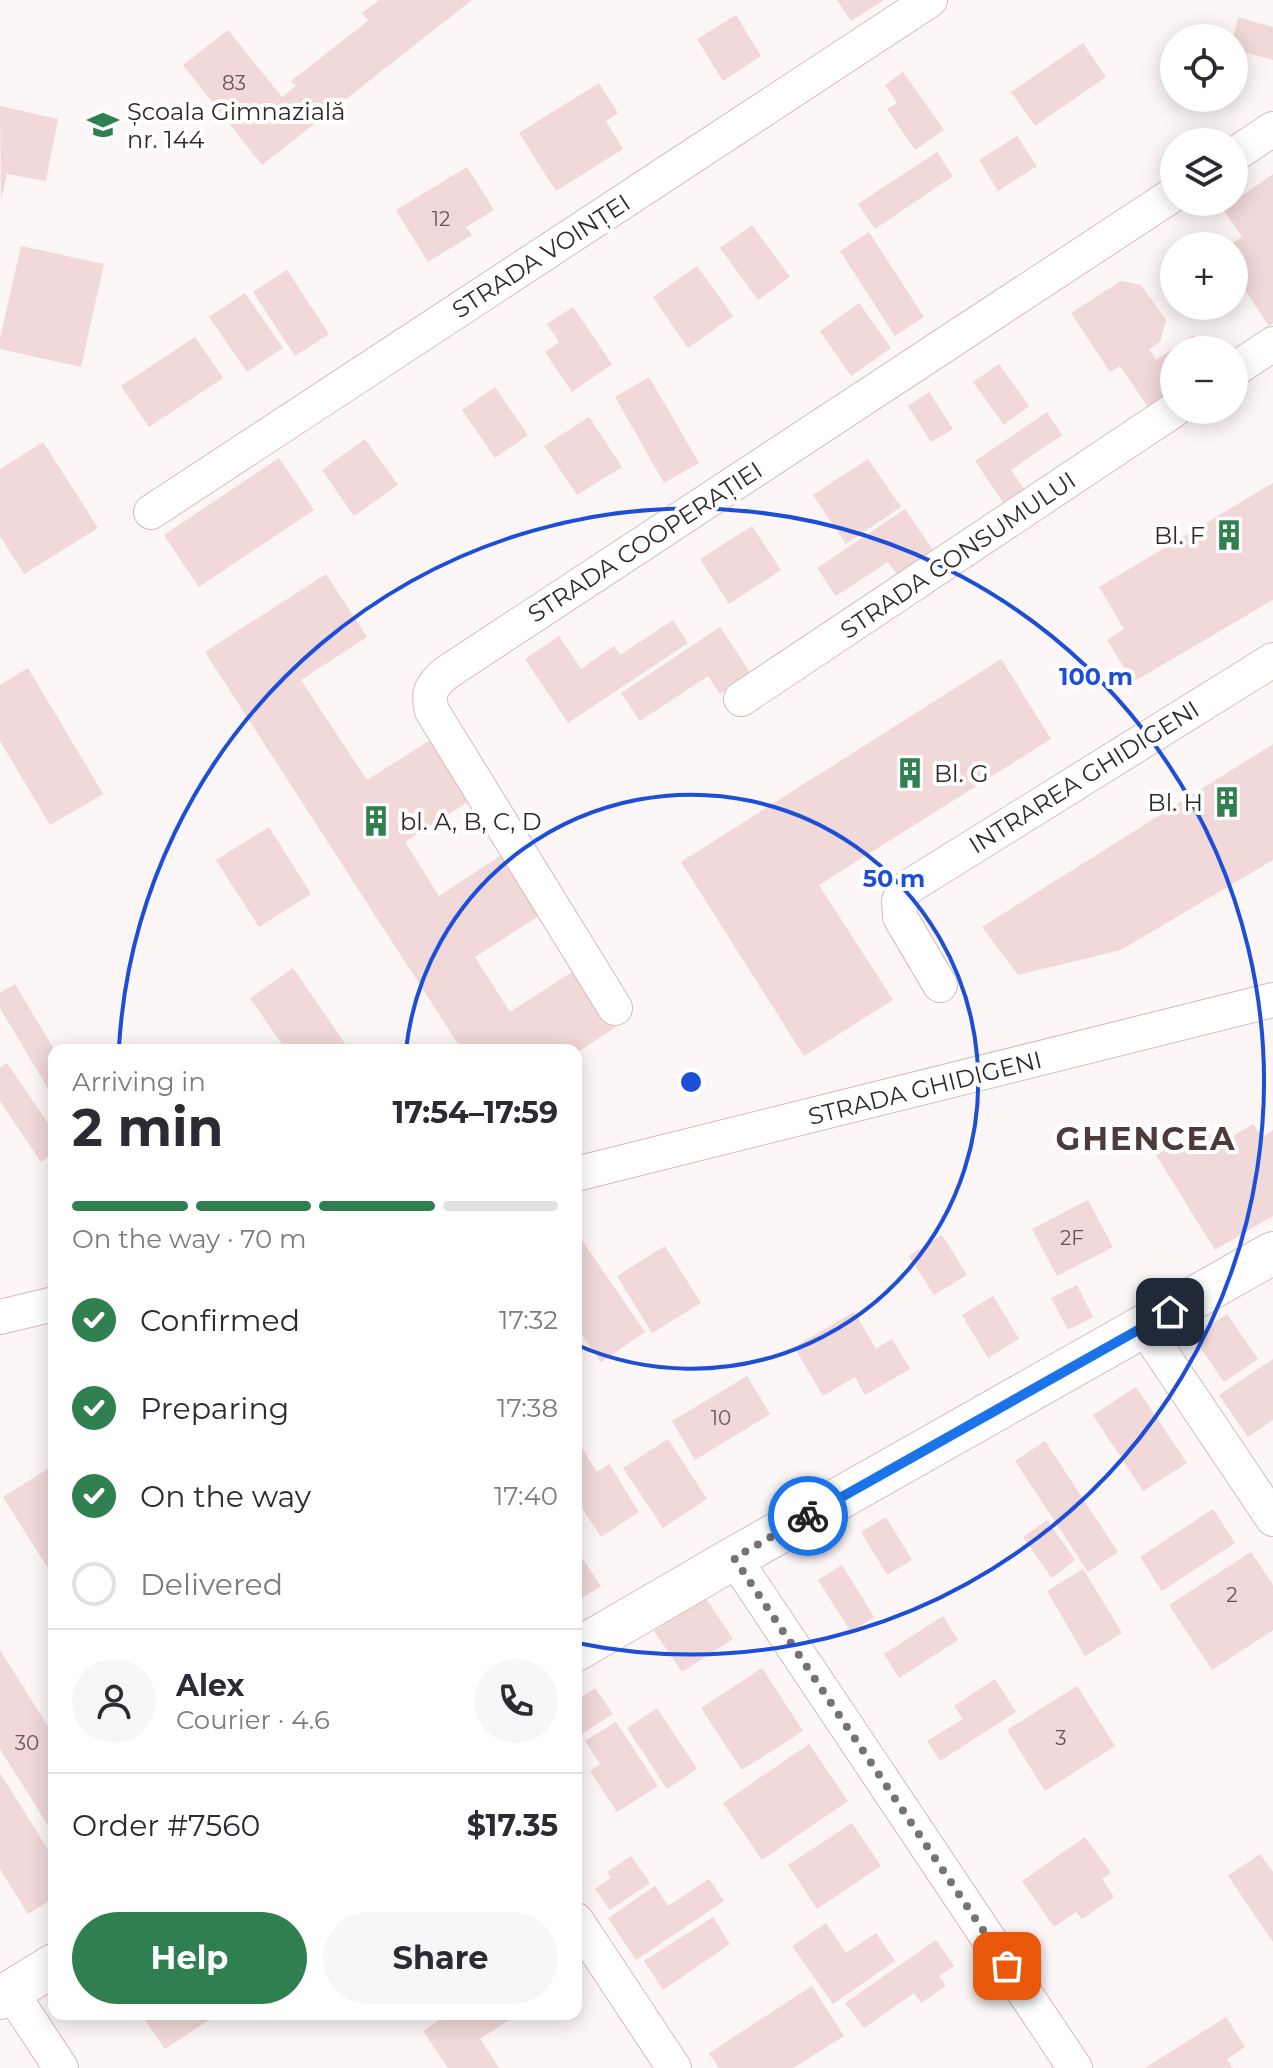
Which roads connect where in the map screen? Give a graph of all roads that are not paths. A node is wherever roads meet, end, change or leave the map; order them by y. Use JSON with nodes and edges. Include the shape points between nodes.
{"nodes":[{"id":1,"x":930,"y":0,"type":"edge"},
{"id":2,"x":1273,"y":129,"type":"edge"},
{"id":3,"x":1248,"y":146,"type":"edge"},
{"id":4,"x":1160,"y":203,"type":"edge"},
{"id":5,"x":1273,"y":344,"type":"edge"},
{"id":6,"x":1248,"y":361,"type":"edge"},
{"id":7,"x":1160,"y":419,"type":"edge"},
{"id":8,"x":151,"y":512,"type":"dead end"},
{"id":9,"x":1273,"y":660,"type":"edge"},
{"id":10,"x":741,"y":699,"type":"dead end"},
{"id":11,"x":940,"y":985,"type":"dead end"},
{"id":12,"x":1273,"y":1000,"type":"edge"},
{"id":13,"x":615,"y":1008,"type":"dead end"},
{"id":14,"x":582,"y":1173,"type":"edge"},
{"id":15,"x":1273,"y":1253,"type":"edge"},
{"id":16,"x":48,"y":1305,"type":"edge"},
{"id":17,"x":0,"y":1317,"type":"edge"},
{"id":18,"x":1144,"y":1327,"type":"junction"},
{"id":19,"x":1273,"y":1519,"type":"edge"},
{"id":20,"x":734,"y":1558,"type":"junction"},
{"id":21,"x":582,"y":1647,"type":"edge"},
{"id":22,"x":582,"y":1929,"type":"edge"},
{"id":23,"x":48,"y":1969,"type":"edge"},
{"id":24,"x":5,"y":1995,"type":"edge"},
{"id":25,"x":61,"y":2068,"type":"edge"},
{"id":26,"x":674,"y":2068,"type":"edge"},
{"id":27,"x":1075,"y":2068,"type":"edge"}],
"edges":[{"from":1,"to":8,"type":"street","name":"STRADA VOINȚEI"},
{"from":2,"to":3,"type":"street"},
{"from":4,"to":13,"type":"street","name":"STRADA COOPERAȚIEI","via":[[432,685],[432,711]]},
{"from":5,"to":6,"type":"street"},
{"from":7,"to":10,"type":"street","name":"STRADA CONSUMULUI"},
{"from":9,"to":11,"type":"street","name":"INTRAREA GHIDIGENI","via":[[907,888],[899,901],[900,917]]},
{"from":12,"to":14,"type":"street","name":"STRADA GHIDIGENI"},
{"from":15,"to":18,"type":"street"},
{"from":16,"to":17,"type":"street"},
{"from":18,"to":19,"type":"street"},
{"from":18,"to":20,"type":"street"},
{"from":20,"to":21,"type":"street"},
{"from":20,"to":27,"type":"street"},
{"from":22,"to":26,"type":"street"},
{"from":23,"to":24,"type":"street"},
{"from":24,"to":25,"type":"street"}]}
